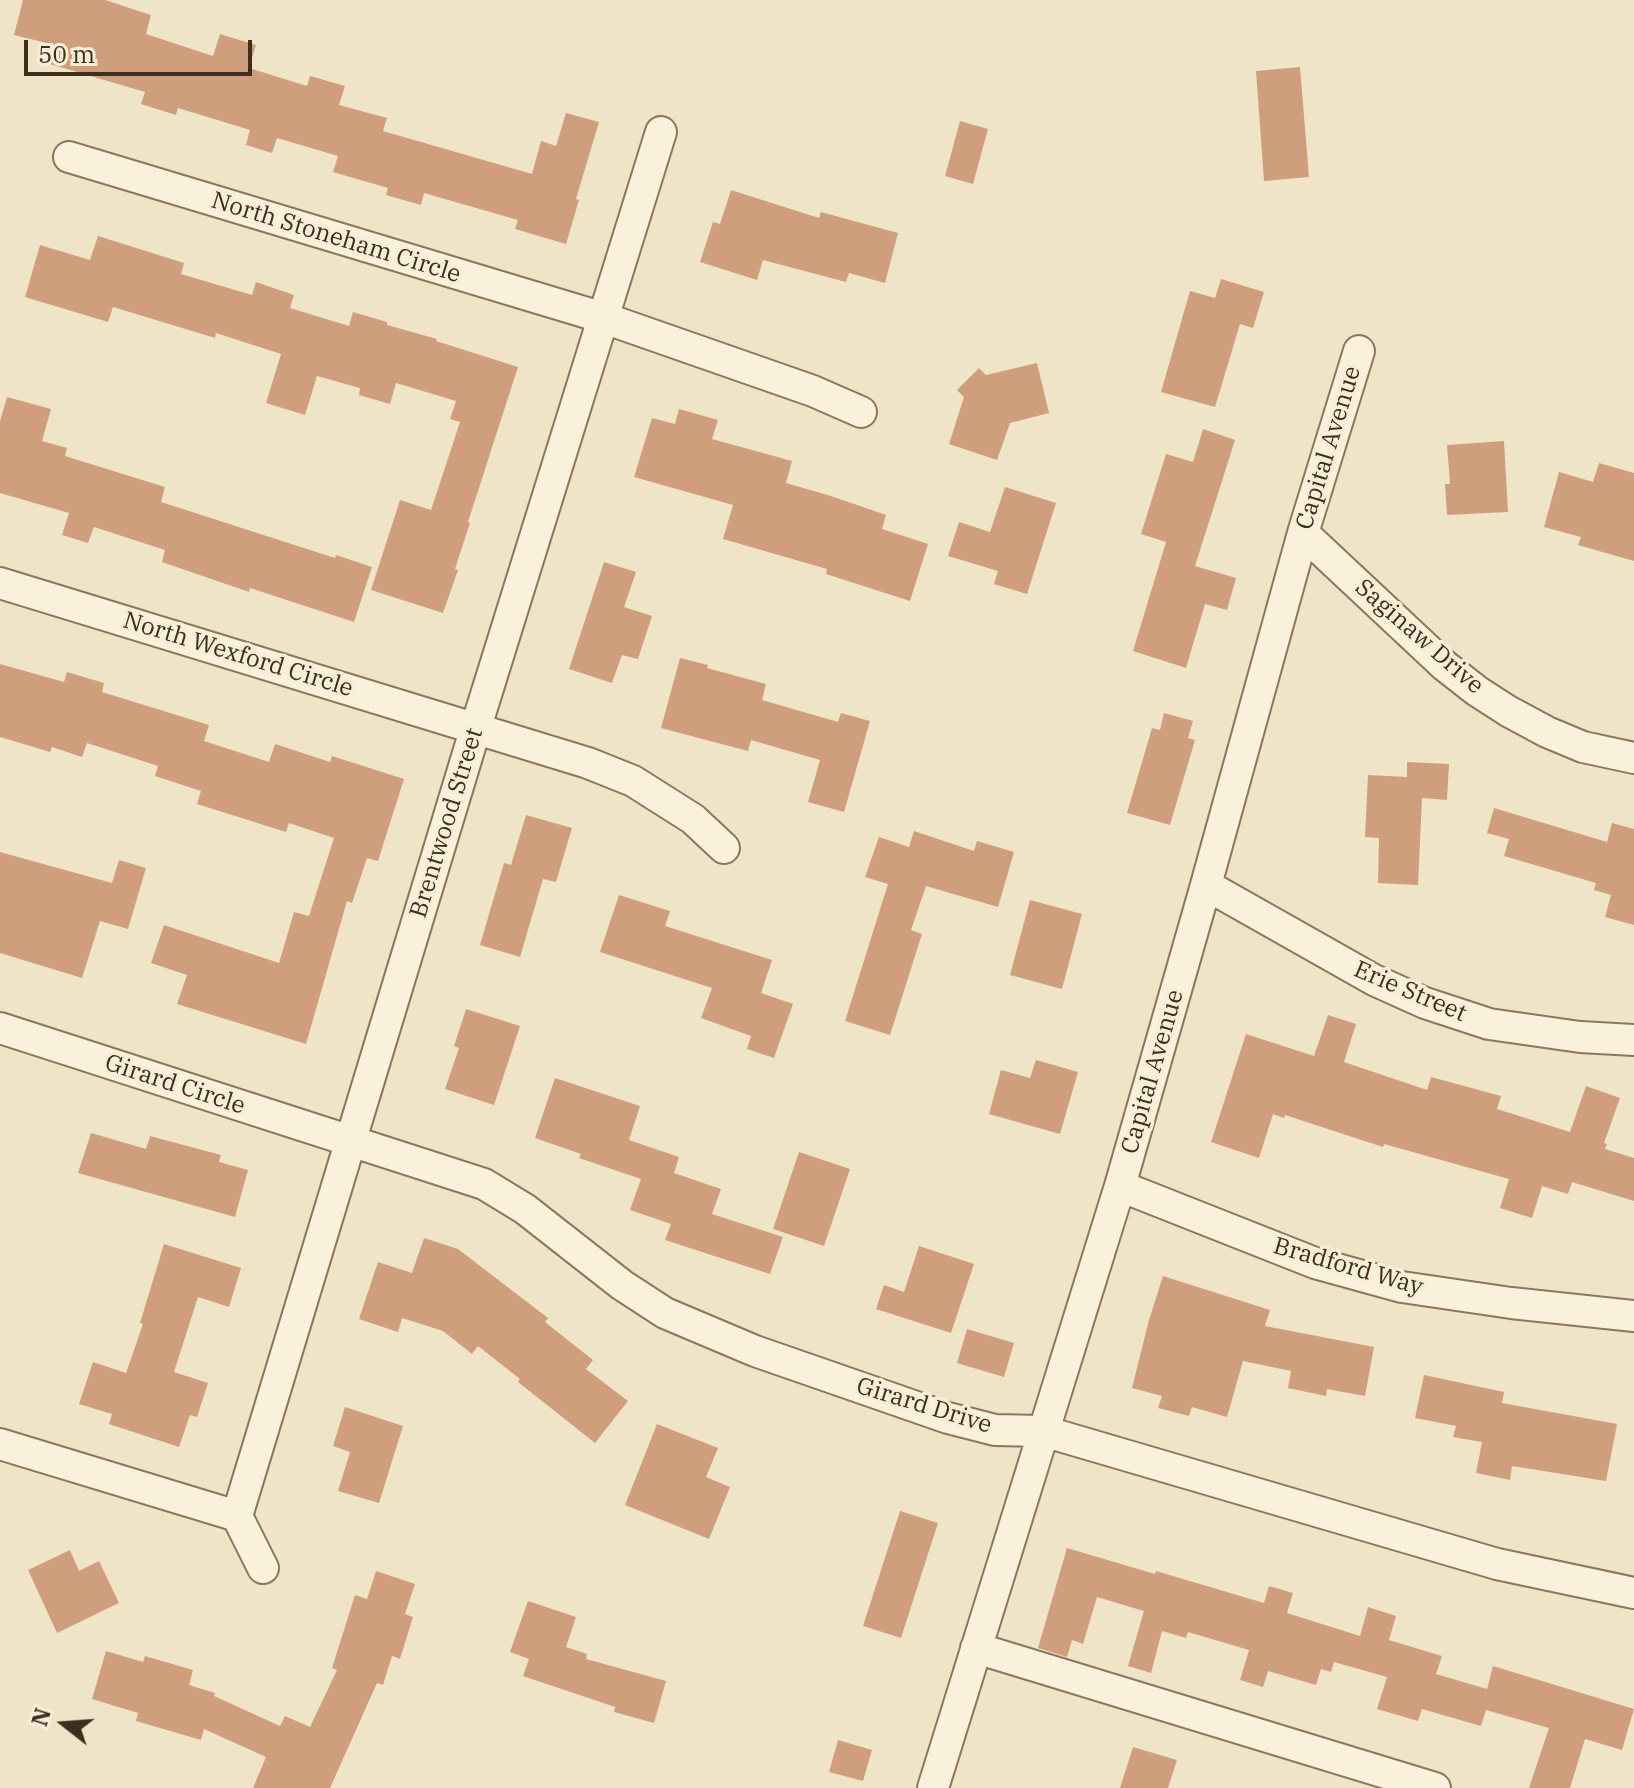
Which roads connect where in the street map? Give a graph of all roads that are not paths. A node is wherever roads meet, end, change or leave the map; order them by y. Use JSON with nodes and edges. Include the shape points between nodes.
{"nodes":[{"id":1,"x":661,"y":132,"type":"dead end"},
{"id":2,"x":69,"y":157,"type":"dead end"},
{"id":3,"x":604,"y":318,"type":"junction"},
{"id":4,"x":1359,"y":351,"type":"dead end"},
{"id":5,"x":861,"y":412,"type":"dead end"},
{"id":6,"x":1303,"y":533,"type":"junction"},
{"id":7,"x":0,"y":583,"type":"edge"},
{"id":8,"x":476,"y":727,"type":"junction"},
{"id":9,"x":1634,"y":758,"type":"edge"},
{"id":10,"x":724,"y":848,"type":"dead end"},
{"id":11,"x":1206,"y":885,"type":"junction"},
{"id":12,"x":0,"y":1028,"type":"edge"},
{"id":13,"x":1634,"y":1040,"type":"edge"},
{"id":14,"x":349,"y":1141,"type":"junction"},
{"id":15,"x":1120,"y":1186,"type":"junction"},
{"id":16,"x":1634,"y":1316,"type":"edge"},
{"id":17,"x":1043,"y":1431,"type":"junction"},
{"id":18,"x":0,"y":1444,"type":"edge"},
{"id":19,"x":237,"y":1516,"type":"junction"},
{"id":20,"x":263,"y":1568,"type":"dead end"},
{"id":21,"x":1634,"y":1593,"type":"edge"},
{"id":22,"x":976,"y":1648,"type":"junction"},
{"id":23,"x":933,"y":1788,"type":"edge"},
{"id":24,"x":1435,"y":1788,"type":"edge"}],
"edges":[{"from":1,"to":3,"type":"street","name":"Brentwood Street"},
{"from":2,"to":3,"type":"street","name":"North Stoneham Circle"},
{"from":3,"to":5,"type":"street","name":"North Stoneham Circle"},
{"from":3,"to":8,"type":"street","name":"Brentwood Street"},
{"from":4,"to":6,"type":"street","name":"Capital Avenue"},
{"from":6,"to":9,"type":"street","name":"Saginaw Drive","via":[[1477,691],[1547,732],[1583,747]]},
{"from":6,"to":11,"type":"street","name":"Capital Avenue"},
{"from":7,"to":8,"type":"street","name":"North Wexford Circle"},
{"from":8,"to":10,"type":"street","name":"North Wexford Circle","via":[[633,781],[693,819]]},
{"from":8,"to":14,"type":"street","name":"Brentwood Street"},
{"from":11,"to":13,"type":"street","name":"Erie Street","via":[[1425,1003],[1489,1024]]},
{"from":11,"to":15,"type":"street","name":"Capital Avenue"},
{"from":12,"to":14,"type":"street","name":"Girard Circle"},
{"from":14,"to":17,"type":"street","name":"Girard Drive","via":[[484,1184],[665,1313],[755,1351],[948,1418],[995,1430]]},
{"from":14,"to":19,"type":"street","name":"Brentwood Street"},
{"from":15,"to":16,"type":"street","name":"Bradford Way","via":[[1315,1263],[1402,1287]]},
{"from":15,"to":17,"type":"street","name":"Capital Avenue"},
{"from":17,"to":21,"type":"street","name":"Girard Drive","via":[[1497,1564]]},
{"from":17,"to":22,"type":"street","name":"Capital Avenue"},
{"from":18,"to":19,"type":"street"},
{"from":19,"to":20,"type":"street"},
{"from":22,"to":23,"type":"street","name":"Capital Avenue"},
{"from":22,"to":24,"type":"street"}]}
